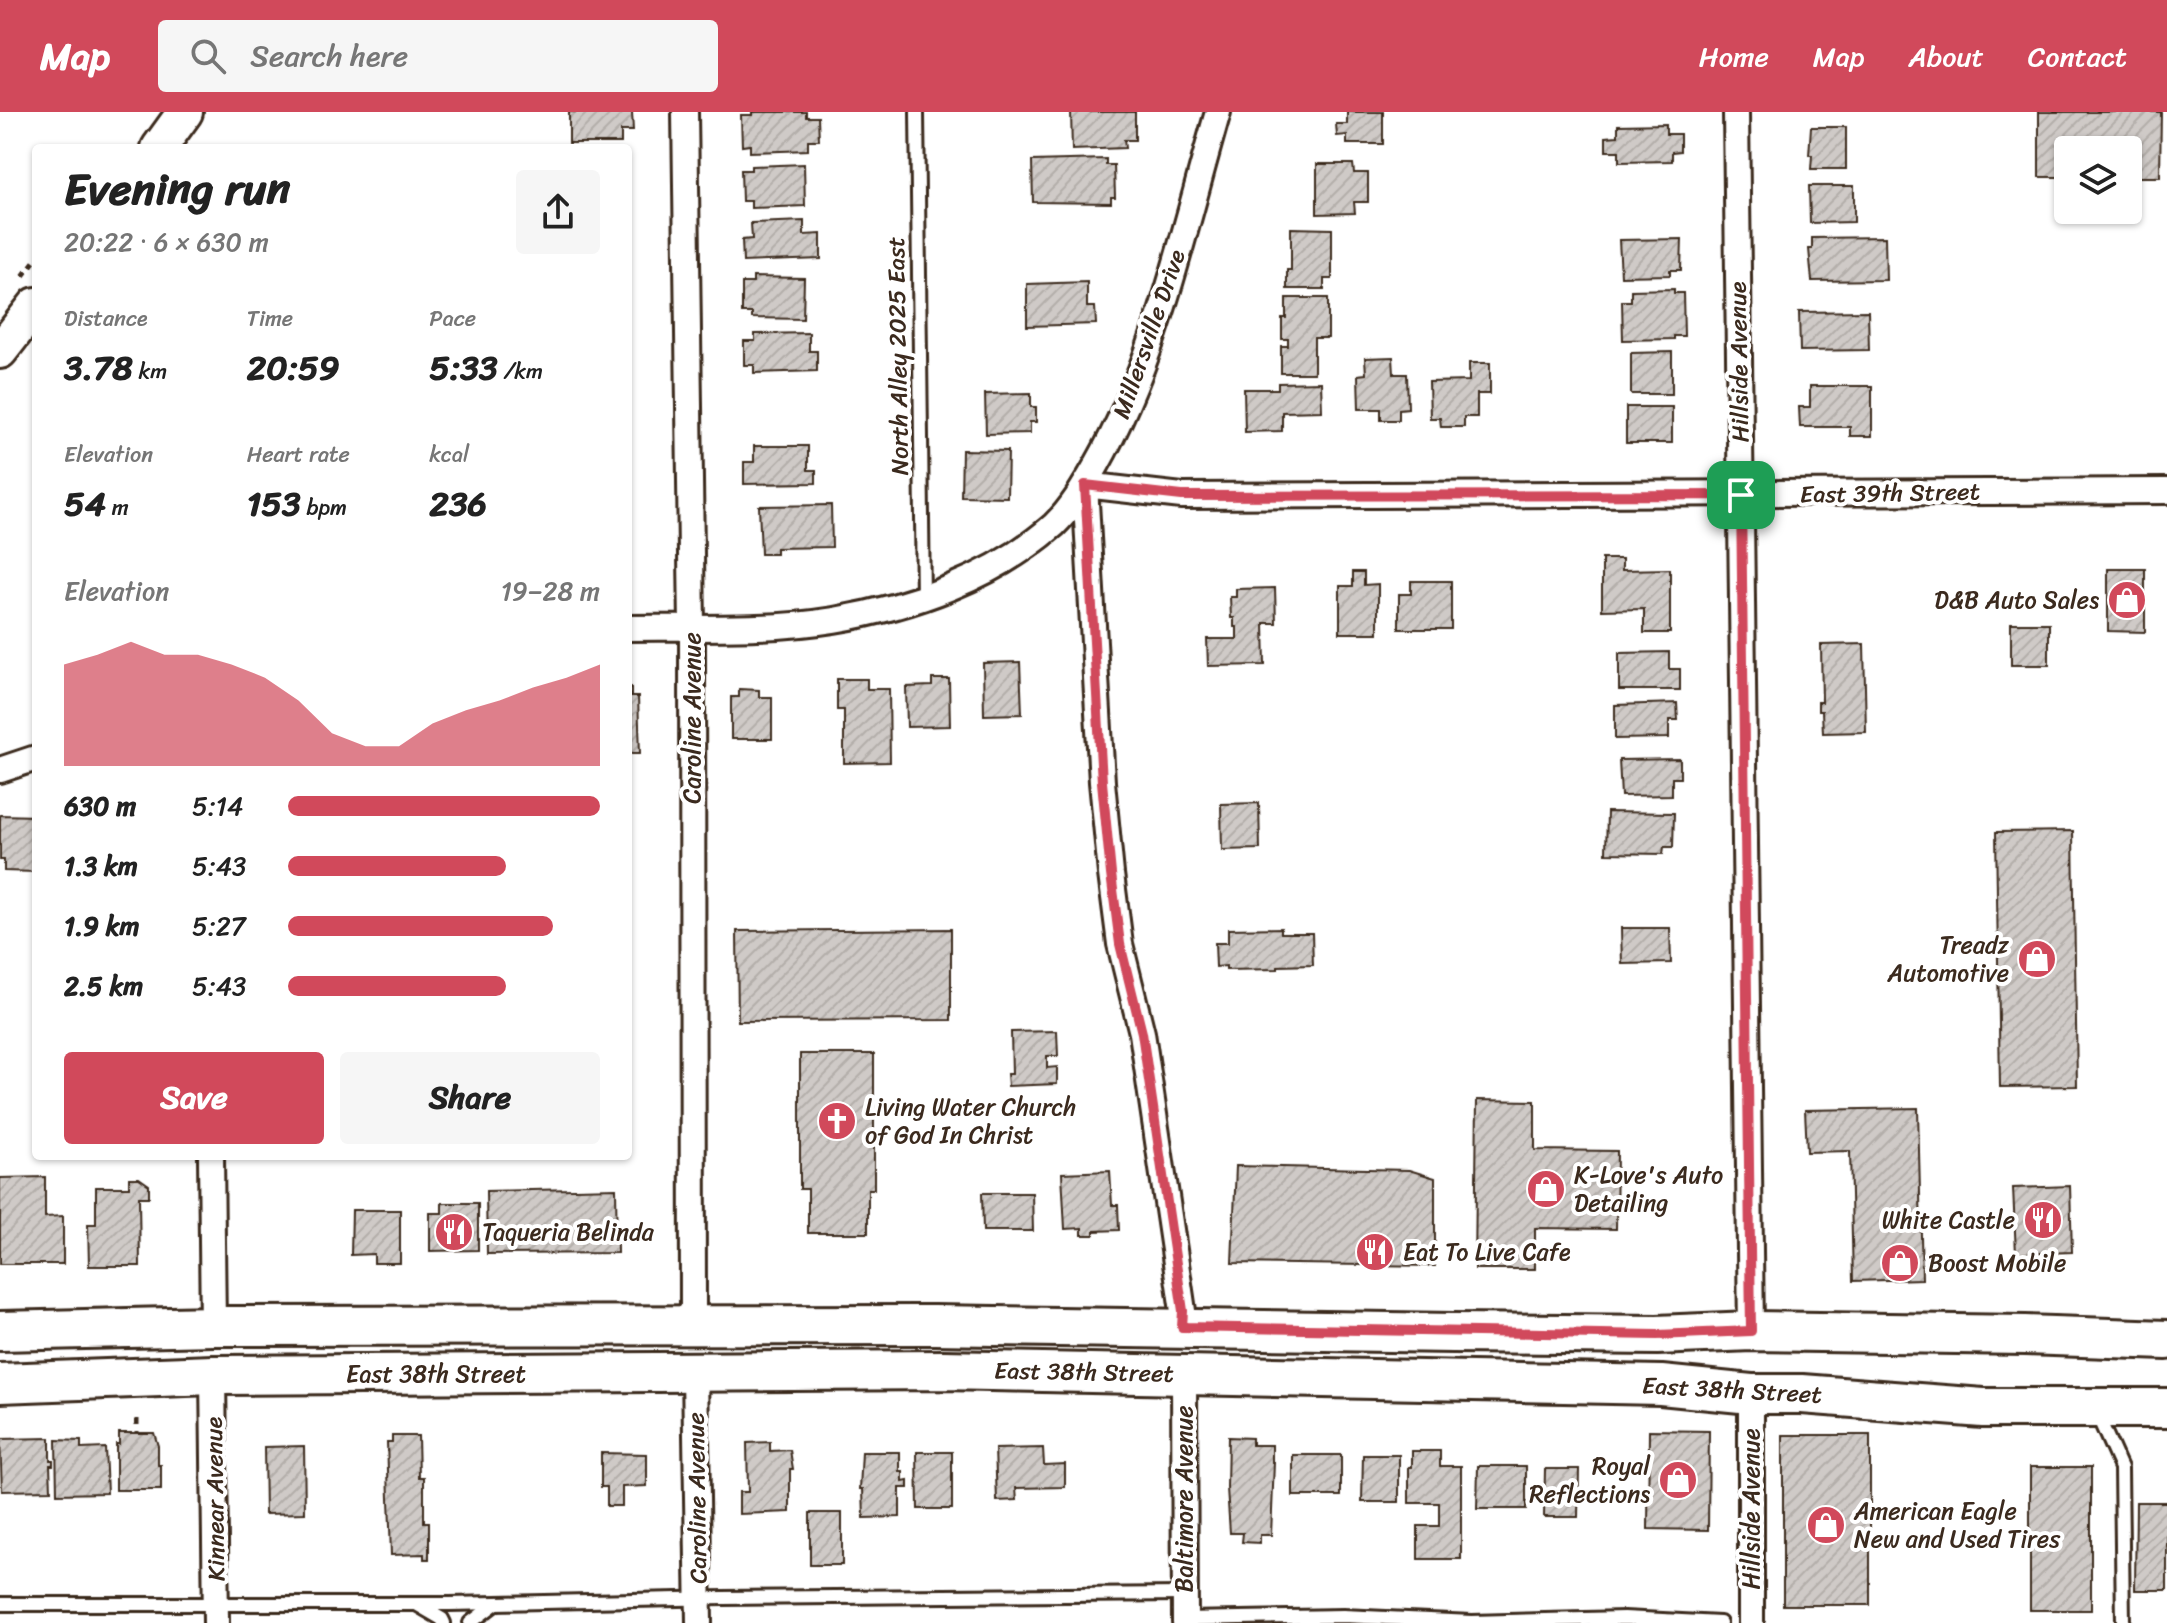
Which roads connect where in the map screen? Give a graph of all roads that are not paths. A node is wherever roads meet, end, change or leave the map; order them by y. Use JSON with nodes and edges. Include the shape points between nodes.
{"nodes":[{"id":1,"x":185,"y":112,"type":"edge"},
{"id":2,"x":685,"y":112,"type":"edge"},
{"id":3,"x":917,"y":112,"type":"edge"},
{"id":4,"x":1218,"y":112,"type":"edge"},
{"id":5,"x":1736,"y":112,"type":"edge"},
{"id":6,"x":162,"y":144,"type":"edge"},
{"id":7,"x":32,"y":310,"type":"edge"},
{"id":8,"x":0,"y":351,"type":"edge"},
{"id":9,"x":1085,"y":485,"type":"junction"},
{"id":10,"x":2167,"y":491,"type":"edge"},
{"id":11,"x":1741,"y":495,"type":"junction"},
{"id":12,"x":923,"y":599,"type":"junction"},
{"id":13,"x":692,"y":627,"type":"junction"},
{"id":14,"x":632,"y":628,"type":"edge"},
{"id":15,"x":32,"y":759,"type":"edge"},
{"id":16,"x":0,"y":770,"type":"edge"},
{"id":17,"x":211,"y":1160,"type":"edge"},
{"id":18,"x":693,"y":1325,"type":"junction"},
{"id":19,"x":213,"y":1326,"type":"junction"},
{"id":20,"x":1182,"y":1327,"type":"junction"},
{"id":21,"x":0,"y":1331,"type":"edge"},
{"id":22,"x":1751,"y":1331,"type":"junction"},
{"id":23,"x":2167,"y":1340,"type":"edge"},
{"id":24,"x":695,"y":1372,"type":"junction"},
{"id":25,"x":1184,"y":1374,"type":"junction"},
{"id":26,"x":213,"y":1375,"type":"junction"},
{"id":27,"x":0,"y":1383,"type":"edge"},
{"id":28,"x":1751,"y":1394,"type":"junction"},
{"id":29,"x":2167,"y":1408,"type":"edge"},
{"id":30,"x":2094,"y":1409,"type":"junction"},
{"id":31,"x":1185,"y":1594,"type":"junction"},
{"id":32,"x":699,"y":1598,"type":"junction"},
{"id":33,"x":0,"y":1604,"type":"edge"},
{"id":34,"x":416,"y":1604,"type":"junction"},
{"id":35,"x":495,"y":1604,"type":"junction"},
{"id":36,"x":216,"y":1613,"type":"edge"},
{"id":37,"x":1185,"y":1621,"type":"edge"},
{"id":38,"x":1472,"y":1622,"type":"edge"},
{"id":39,"x":444,"y":1623,"type":"edge"},
{"id":40,"x":470,"y":1623,"type":"edge"},
{"id":41,"x":699,"y":1623,"type":"edge"},
{"id":42,"x":1720,"y":1623,"type":"edge"},
{"id":43,"x":1751,"y":1623,"type":"edge"},
{"id":44,"x":2123,"y":1623,"type":"edge"}],
"edges":[{"from":1,"to":6,"type":"street"},
{"from":2,"to":13,"type":"street","name":"Caroline Avenue"},
{"from":3,"to":12,"type":"lane","name":"North Alley 2025 East"},
{"from":4,"to":9,"type":"street","name":"Millersville Drive","via":[[1155,332],[1127,404]]},
{"from":5,"to":11,"type":"street","name":"Hillside Avenue"},
{"from":7,"to":8,"type":"street"},
{"from":9,"to":11,"type":"street","name":"East 39th Street","via":[[1182,496]]},
{"from":9,"to":12,"type":"street","name":"Millersville Drive","via":[[1039,537],[983,572]]},
{"from":9,"to":20,"type":"street","via":[[1111,874],[1120,944],[1145,1051]]},
{"from":10,"to":11,"type":"street","name":"East 39th Street"},
{"from":11,"to":22,"type":"street","name":"Hillside Avenue"},
{"from":12,"to":13,"type":"street","name":"Millersville Drive","via":[[807,624]]},
{"from":13,"to":14,"type":"street","name":"Millersville Drive"},
{"from":13,"to":18,"type":"street","name":"Caroline Avenue"},
{"from":15,"to":16,"type":"street"},
{"from":17,"to":19,"type":"street"},
{"from":18,"to":19,"type":"main road","name":"East 38th Street"},
{"from":18,"to":20,"type":"main road","name":"East 38th Street"},
{"from":19,"to":21,"type":"main road","name":"East 38th Street"},
{"from":20,"to":22,"type":"main road","name":"East 38th Street","via":[[1657,1335]]},
{"from":22,"to":23,"type":"main road","name":"East 38th Street"},
{"from":24,"to":25,"type":"main road","name":"East 38th Street"},
{"from":24,"to":26,"type":"main road","name":"East 38th Street"},
{"from":24,"to":32,"type":"street","name":"Caroline Avenue"},
{"from":25,"to":28,"type":"main road","name":"East 38th Street","via":[[1661,1385]]},
{"from":25,"to":31,"type":"street","name":"Baltimore Avenue"},
{"from":26,"to":27,"type":"main road","name":"East 38th Street"},
{"from":26,"to":36,"type":"street","name":"Kinnear Avenue"},
{"from":28,"to":30,"type":"main road","name":"East 38th Street"},
{"from":28,"to":43,"type":"street","name":"Hillside Avenue"},
{"from":29,"to":30,"type":"main road","name":"East 38th Street"},
{"from":30,"to":44,"type":"lane","via":[[2121,1468]]},
{"from":31,"to":32,"type":"lane"},
{"from":31,"to":37,"type":"street","name":"Baltimore Avenue"},
{"from":32,"to":35,"type":"lane"},
{"from":32,"to":41,"type":"street","name":"Caroline Avenue"},
{"from":33,"to":36,"type":"lane"},
{"from":34,"to":35,"type":"lane"},
{"from":34,"to":36,"type":"lane"},
{"from":34,"to":39,"type":"lane"},
{"from":35,"to":40,"type":"lane"},
{"from":37,"to":38,"type":"lane","via":[[1343,1616]]},
{"from":38,"to":42,"type":"lane","via":[[1624,1618]]}]}
